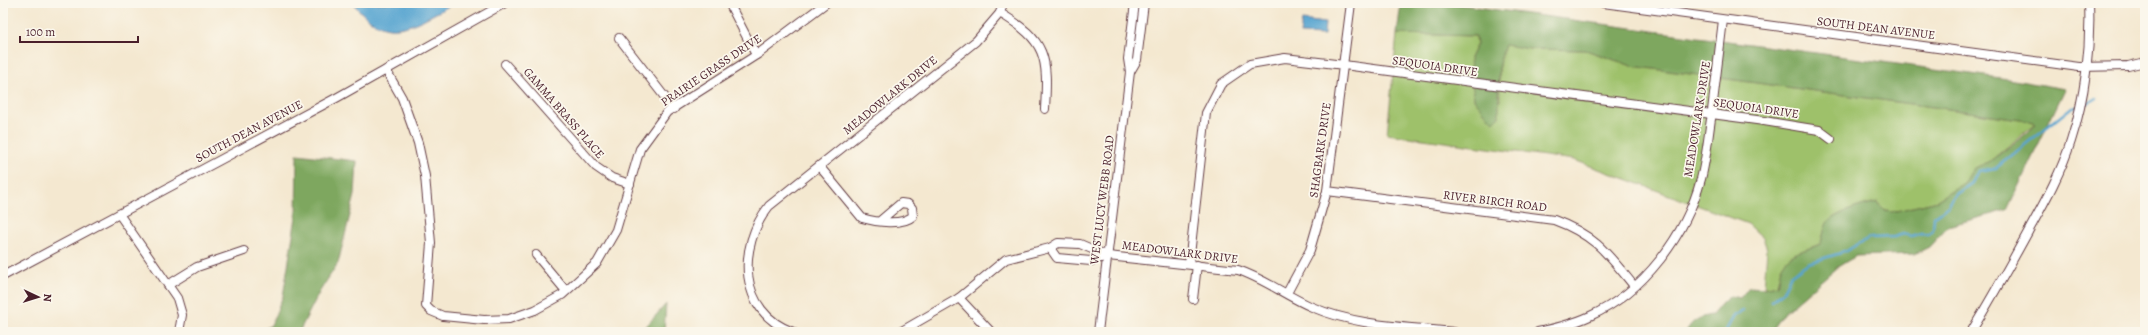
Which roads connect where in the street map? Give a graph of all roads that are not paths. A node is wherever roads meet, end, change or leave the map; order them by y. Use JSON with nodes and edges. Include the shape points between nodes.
{"nodes":[{"id":1,"x":505,"y":3,"type":"edge"},
{"id":2,"x":729,"y":3,"type":"edge"},
{"id":3,"x":826,"y":3,"type":"edge"},
{"id":4,"x":1003,"y":3,"type":"edge"},
{"id":5,"x":1135,"y":3,"type":"edge"},
{"id":6,"x":1144,"y":3,"type":"edge"},
{"id":7,"x":1351,"y":3,"type":"edge"},
{"id":8,"x":1603,"y":3,"type":"edge"},
{"id":9,"x":2089,"y":3,"type":"edge"},
{"id":10,"x":1000,"y":13,"type":"junction"},
{"id":11,"x":1723,"y":20,"type":"junction"},
{"id":12,"x":619,"y":38,"type":"dead end"},
{"id":13,"x":756,"y":55,"type":"junction"},
{"id":14,"x":2145,"y":62,"type":"edge"},
{"id":15,"x":505,"y":64,"type":"dead end"},
{"id":16,"x":1344,"y":65,"type":"junction"},
{"id":17,"x":2086,"y":67,"type":"junction"},
{"id":18,"x":386,"y":70,"type":"junction"},
{"id":19,"x":1130,"y":72,"type":"junction"},
{"id":20,"x":674,"y":109,"type":"junction"},
{"id":21,"x":1045,"y":109,"type":"dead end"},
{"id":22,"x":1711,"y":114,"type":"junction"},
{"id":23,"x":1831,"y":139,"type":"dead end"},
{"id":24,"x":820,"y":167,"type":"junction"},
{"id":25,"x":630,"y":184,"type":"junction"},
{"id":26,"x":1327,"y":191,"type":"junction"},
{"id":27,"x":119,"y":214,"type":"junction"},
{"id":28,"x":881,"y":220,"type":"dead end"},
{"id":29,"x":1050,"y":248,"type":"junction"},
{"id":30,"x":244,"y":251,"type":"dead end"},
{"id":31,"x":536,"y":255,"type":"dead end"},
{"id":32,"x":1108,"y":256,"type":"junction"},
{"id":33,"x":1193,"y":264,"type":"junction"},
{"id":34,"x":3,"y":276,"type":"edge"},
{"id":35,"x":168,"y":285,"type":"junction"},
{"id":36,"x":1634,"y":286,"type":"junction"},
{"id":37,"x":566,"y":291,"type":"junction"},
{"id":38,"x":1287,"y":293,"type":"junction"},
{"id":39,"x":959,"y":298,"type":"junction"},
{"id":40,"x":1193,"y":299,"type":"dead end"},
{"id":41,"x":1392,"y":329,"type":"edge"},
{"id":42,"x":179,"y":332,"type":"edge"},
{"id":43,"x":793,"y":332,"type":"edge"},
{"id":44,"x":900,"y":332,"type":"edge"},
{"id":45,"x":991,"y":332,"type":"edge"},
{"id":46,"x":1098,"y":332,"type":"edge"},
{"id":47,"x":1454,"y":332,"type":"edge"},
{"id":48,"x":1538,"y":332,"type":"edge"},
{"id":49,"x":1971,"y":332,"type":"edge"}],
"edges":[{"from":1,"to":18,"type":"street","name":"SOUTH DEAN AVENUE"},
{"from":2,"to":13,"type":"street"},
{"from":3,"to":13,"type":"street","name":"PRAIRIE GRASS DRIVE"},
{"from":4,"to":10,"type":"street","name":"MEADOWLARK DRIVE"},
{"from":5,"to":19,"type":"street","name":"WEST LUCY WEBB ROAD","via":[[1128,59]]},
{"from":6,"to":19,"type":"street","name":"WEST LUCY WEBB ROAD","via":[[1137,60]]},
{"from":7,"to":16,"type":"street","name":"SHAGBARK DRIVE"},
{"from":8,"to":11,"type":"street","name":"SOUTH DEAN AVENUE"},
{"from":9,"to":17,"type":"street","via":[[2090,28]]},
{"from":10,"to":21,"type":"street","via":[[1022,25],[1041,50],[1047,72]]},
{"from":10,"to":24,"type":"street","name":"MEADOWLARK DRIVE","via":[[976,41]]},
{"from":11,"to":17,"type":"street","name":"SOUTH DEAN AVENUE"},
{"from":11,"to":22,"type":"street","name":"MEADOWLARK DRIVE"},
{"from":12,"to":20,"type":"street"},
{"from":13,"to":20,"type":"street","name":"PRAIRIE GRASS DRIVE"},
{"from":14,"to":17,"type":"street","name":"SOUTH DEAN AVENUE","via":[[2128,66]]},
{"from":15,"to":25,"type":"street","name":"GAMMA BRASS PLACE","via":[[596,168],[612,178]]},
{"from":16,"to":22,"type":"street","name":"SEQUOIA DRIVE"},
{"from":16,"to":26,"type":"street","name":"SHAGBARK DRIVE"},
{"from":16,"to":33,"type":"street","name":"SEQUOIA DRIVE","via":[[1285,58],[1250,64],[1221,84],[1206,114]]},
{"from":17,"to":49,"type":"street","via":[[2079,115],[2071,143],[2053,185]]},
{"from":18,"to":27,"type":"street","name":"SOUTH DEAN AVENUE"},
{"from":18,"to":37,"type":"street","name":"PRAIRIE GRASS DRIVE","via":[[402,98],[418,143],[425,176],[431,242],[426,306],[430,311],[443,316],[484,320],[509,319],[535,310]]},
{"from":19,"to":32,"type":"street","name":"WEST LUCY WEBB ROAD"},
{"from":20,"to":25,"type":"street","name":"PRAIRIE GRASS DRIVE","via":[[667,112],[640,149]]},
{"from":22,"to":23,"type":"street","name":"SEQUOIA DRIVE","via":[[1819,130]]},
{"from":22,"to":36,"type":"street","name":"MEADOWLARK DRIVE","via":[[1701,179],[1690,211],[1664,255]]},
{"from":24,"to":28,"type":"street","via":[[862,218],[871,221]]},
{"from":24,"to":43,"type":"street","name":"MEADOWLARK DRIVE","via":[[769,206],[754,230],[747,253],[750,285],[761,312],[784,329]]},
{"from":25,"to":37,"type":"street","name":"PRAIRIE GRASS DRIVE","via":[[616,230],[597,263]]},
{"from":26,"to":36,"type":"street","name":"RIVER BIRCH ROAD","via":[[1554,220],[1591,238],[1610,256]]},
{"from":26,"to":38,"type":"street","name":"SHAGBARK DRIVE","via":[[1310,250]]},
{"from":27,"to":34,"type":"street","name":"SOUTH DEAN AVENUE"},
{"from":27,"to":35,"type":"street"},
{"from":29,"to":32,"type":"street","via":[[1058,243],[1080,244]]},
{"from":29,"to":32,"type":"street","via":[[1057,258],[1091,261]]},
{"from":29,"to":39,"type":"street","via":[[1006,259]]},
{"from":30,"to":35,"type":"street","via":[[197,267]]},
{"from":31,"to":37,"type":"street"},
{"from":32,"to":33,"type":"street","name":"MEADOWLARK DRIVE"},
{"from":32,"to":46,"type":"street","name":"WEST LUCY WEBB ROAD"},
{"from":33,"to":38,"type":"street","name":"MEADOWLARK DRIVE","via":[[1238,270],[1256,276]]},
{"from":33,"to":40,"type":"street","name":"SEQUOIA DRIVE"},
{"from":35,"to":42,"type":"street","via":[[177,298],[182,315]]},
{"from":36,"to":48,"type":"street","name":"MEADOWLARK DRIVE","via":[[1591,315],[1568,325]]},
{"from":38,"to":41,"type":"street","name":"MEADOWLARK DRIVE","via":[[1311,307]]},
{"from":39,"to":44,"type":"street"},
{"from":39,"to":45,"type":"street"},
{"from":41,"to":47,"type":"street","name":"MEADOWLARK DRIVE"}]}
